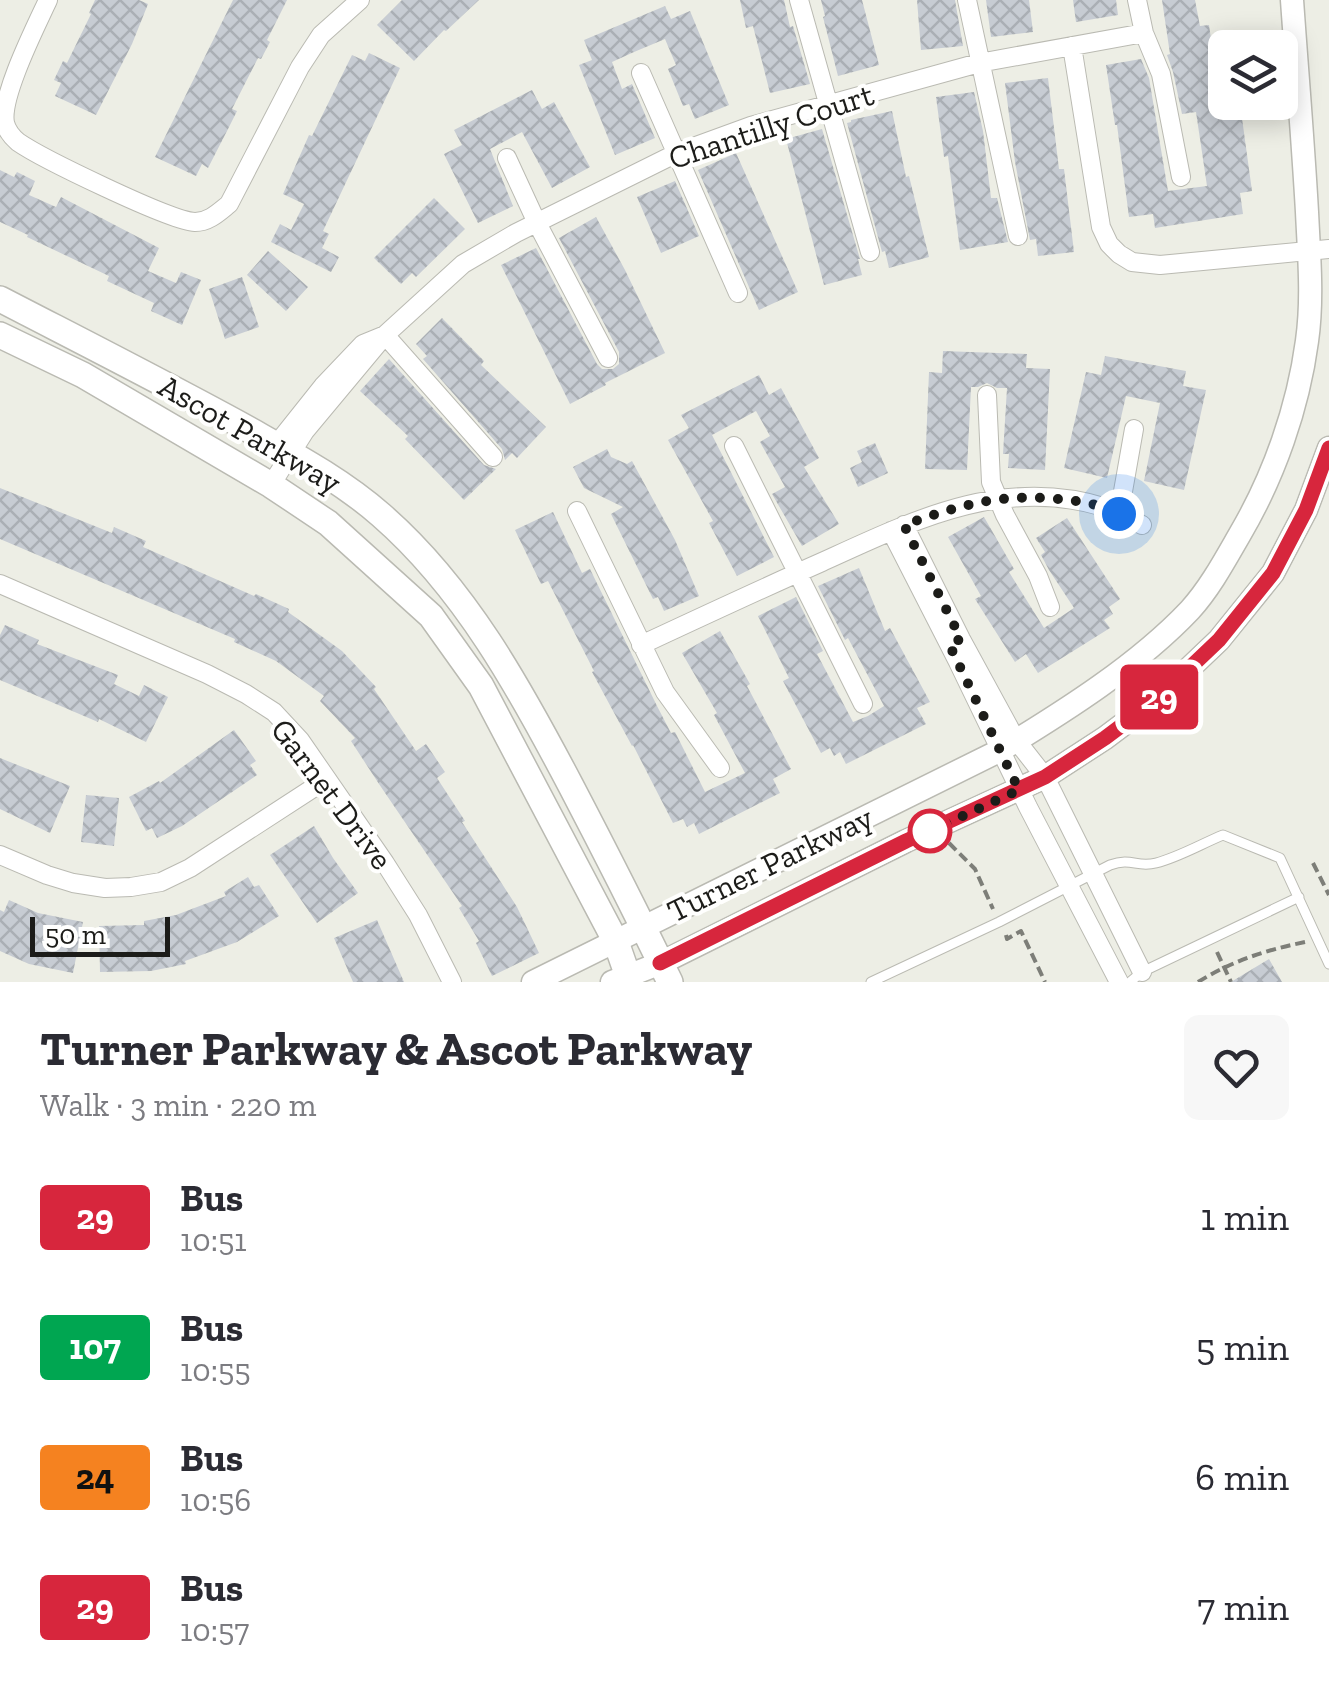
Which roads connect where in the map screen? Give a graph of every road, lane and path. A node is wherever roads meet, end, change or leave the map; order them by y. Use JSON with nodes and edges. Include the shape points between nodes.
{"nodes":[{"id":1,"x":48,"y":0,"type":"edge"},
{"id":2,"x":360,"y":0,"type":"edge"},
{"id":3,"x":799,"y":0,"type":"edge"},
{"id":4,"x":968,"y":0,"type":"edge"},
{"id":5,"x":1137,"y":0,"type":"edge"},
{"id":6,"x":1292,"y":0,"type":"edge"},
{"id":7,"x":1144,"y":32,"type":"junction"},
{"id":8,"x":1072,"y":46,"type":"junction"},
{"id":9,"x":980,"y":63,"type":"junction"},
{"id":10,"x":642,"y":73,"type":"dead end"},
{"id":11,"x":828,"y":103,"type":"junction"},
{"id":12,"x":676,"y":154,"type":"junction"},
{"id":13,"x":507,"y":158,"type":"dead end"},
{"id":14,"x":1181,"y":177,"type":"dead end"},
{"id":15,"x":537,"y":223,"type":"junction"},
{"id":16,"x":1018,"y":236,"type":"dead end"},
{"id":17,"x":1319,"y":250,"type":"edge"},
{"id":18,"x":870,"y":252,"type":"dead end"},
{"id":19,"x":738,"y":293,"type":"dead end"},
{"id":20,"x":0,"y":299,"type":"edge"},
{"id":21,"x":0,"y":334,"type":"edge"},
{"id":22,"x":385,"y":334,"type":"junction"},
{"id":23,"x":608,"y":358,"type":"dead end"},
{"id":24,"x":987,"y":395,"type":"dead end"},
{"id":25,"x":1134,"y":429,"type":"dead end"},
{"id":26,"x":734,"y":446,"type":"dead end"},
{"id":27,"x":1329,"y":448,"type":"edge"},
{"id":28,"x":283,"y":449,"type":"junction"},
{"id":29,"x":493,"y":457,"type":"dead end"},
{"id":30,"x":271,"y":485,"type":"junction"},
{"id":31,"x":998,"y":498,"type":"junction"},
{"id":32,"x":577,"y":511,"type":"dead end"},
{"id":33,"x":1119,"y":514,"type":"junction"},
{"id":34,"x":1142,"y":525,"type":"dead end"},
{"id":35,"x":897,"y":528,"type":"junction"},
{"id":36,"x":797,"y":573,"type":"junction"},
{"id":37,"x":0,"y":584,"type":"edge"},
{"id":38,"x":1050,"y":608,"type":"dead end"},
{"id":39,"x":640,"y":645,"type":"junction"},
{"id":40,"x":862,"y":704,"type":"dead end"},
{"id":41,"x":1008,"y":745,"type":"junction"},
{"id":42,"x":720,"y":768,"type":"dead end"},
{"id":43,"x":1045,"y":777,"type":"junction"},
{"id":44,"x":327,"y":779,"type":"junction"},
{"id":45,"x":1019,"y":790,"type":"junction"},
{"id":46,"x":0,"y":856,"type":"edge"},
{"id":47,"x":1313,"y":863,"type":"dead end"},
{"id":48,"x":1094,"y":873,"type":"junction"},
{"id":49,"x":1070,"y":885,"type":"junction"},
{"id":50,"x":1329,"y":895,"type":"edge"},
{"id":51,"x":1299,"y":897,"type":"junction"},
{"id":52,"x":644,"y":926,"type":"junction"},
{"id":53,"x":1212,"y":939,"type":"junction"},
{"id":54,"x":616,"y":942,"type":"junction"},
{"id":55,"x":1320,"y":942,"type":"junction"},
{"id":56,"x":1329,"y":964,"type":"edge"},
{"id":57,"x":1223,"y":966,"type":"junction"},
{"id":58,"x":665,"y":973,"type":"edge"},
{"id":59,"x":1136,"y":977,"type":"edge"},
{"id":60,"x":623,"y":980,"type":"edge"},
{"id":61,"x":452,"y":982,"type":"edge"},
{"id":62,"x":533,"y":982,"type":"edge"},
{"id":63,"x":871,"y":982,"type":"edge"},
{"id":64,"x":1120,"y":982,"type":"edge"},
{"id":65,"x":1198,"y":982,"type":"edge"},
{"id":66,"x":1231,"y":982,"type":"edge"}],
"edges":[{"from":1,"to":2,"type":"street","via":[[11,82],[3,117],[7,130],[64,166],[195,222],[229,204],[310,51]]},
{"from":3,"to":11,"type":"street"},
{"from":4,"to":9,"type":"street"},
{"from":5,"to":7,"type":"street"},
{"from":6,"to":17,"type":"street","name":"Turner Parkway"},
{"from":7,"to":8,"type":"street","name":"Chantilly Court"},
{"from":7,"to":14,"type":"street","via":[[1161,74]]},
{"from":8,"to":9,"type":"street","name":"Chantilly Court"},
{"from":8,"to":17,"type":"street","via":[[1101,226],[1119,254],[1160,266]]},
{"from":9,"to":11,"type":"street","name":"Chantilly Court"},
{"from":9,"to":16,"type":"street"},
{"from":10,"to":12,"type":"street"},
{"from":11,"to":12,"type":"street","name":"Chantilly Court"},
{"from":11,"to":18,"type":"street"},
{"from":12,"to":15,"type":"street","name":"Chantilly Court"},
{"from":12,"to":19,"type":"street"},
{"from":13,"to":15,"type":"street"},
{"from":15,"to":22,"type":"street","name":"Chantilly Court","via":[[462,264]]},
{"from":15,"to":23,"type":"street"},
{"from":17,"to":41,"type":"street","name":"Turner Parkway","via":[[1297,390],[1275,464],[1219,571],[1190,609],[1135,659]]},
{"from":20,"to":28,"type":"main road","name":"Ascot Parkway"},
{"from":21,"to":30,"type":"main road","name":"Ascot Parkway"},
{"from":22,"to":28,"type":"street","name":"Chantilly Court"},
{"from":22,"to":29,"type":"street"},
{"from":24,"to":31,"type":"street"},
{"from":25,"to":33,"type":"street"},
{"from":26,"to":36,"type":"street"},
{"from":27,"to":43,"type":"street","name":"Turner Parkway","via":[[1273,573],[1219,640],[1157,699]]},
{"from":28,"to":30,"type":"street","name":"Chantilly Court"},
{"from":28,"to":52,"type":"main road","name":"Ascot Parkway","via":[[382,515],[444,578],[538,724]]},
{"from":30,"to":54,"type":"main road","name":"Ascot Parkway","via":[[328,523],[431,616],[482,686]]},
{"from":31,"to":33,"type":"street","via":[[1074,500]]},
{"from":31,"to":35,"type":"street"},
{"from":31,"to":38,"type":"street"},
{"from":32,"to":39,"type":"street"},
{"from":33,"to":34,"type":"street"},
{"from":35,"to":36,"type":"street"},
{"from":35,"to":41,"type":"street"},
{"from":36,"to":39,"type":"street"},
{"from":36,"to":40,"type":"street"},
{"from":37,"to":44,"type":"street","name":"Garnet Drive","via":[[246,694],[274,712]]},
{"from":39,"to":42,"type":"street"},
{"from":41,"to":43,"type":"street"},
{"from":41,"to":45,"type":"street"},
{"from":41,"to":52,"type":"street","name":"Turner Parkway"},
{"from":43,"to":45,"type":"street","name":"Turner Parkway"},
{"from":43,"to":48,"type":"street"},
{"from":44,"to":46,"type":"street","via":[[161,882],[104,888],[73,883]]},
{"from":44,"to":61,"type":"street","name":"Garnet Drive","via":[[418,914]]},
{"from":45,"to":49,"type":"street"},
{"from":45,"to":58,"type":"street","name":"Turner Parkway","via":[[906,841]]},
{"from":47,"to":50,"type":"path"},
{"from":48,"to":49,"type":"lane"},
{"from":48,"to":51,"type":"lane","via":[[1126,860],[1161,862],[1223,835],[1280,858]]},
{"from":48,"to":59,"type":"street"},
{"from":49,"to":63,"type":"lane"},
{"from":49,"to":64,"type":"street"},
{"from":51,"to":53,"type":"lane"},
{"from":51,"to":55,"type":"lane"},
{"from":52,"to":54,"type":"street","name":"Turner Parkway"},
{"from":52,"to":58,"type":"main road","name":"Ascot Parkway"},
{"from":53,"to":57,"type":"path"},
{"from":53,"to":59,"type":"lane"},
{"from":54,"to":60,"type":"main road","name":"Ascot Parkway"},
{"from":54,"to":62,"type":"street","name":"Turner Parkway"},
{"from":55,"to":56,"type":"lane"},
{"from":55,"to":57,"type":"path"},
{"from":57,"to":65,"type":"path"},
{"from":57,"to":66,"type":"path"},
{"from":58,"to":60,"type":"street","name":"Turner Parkway"}]}
